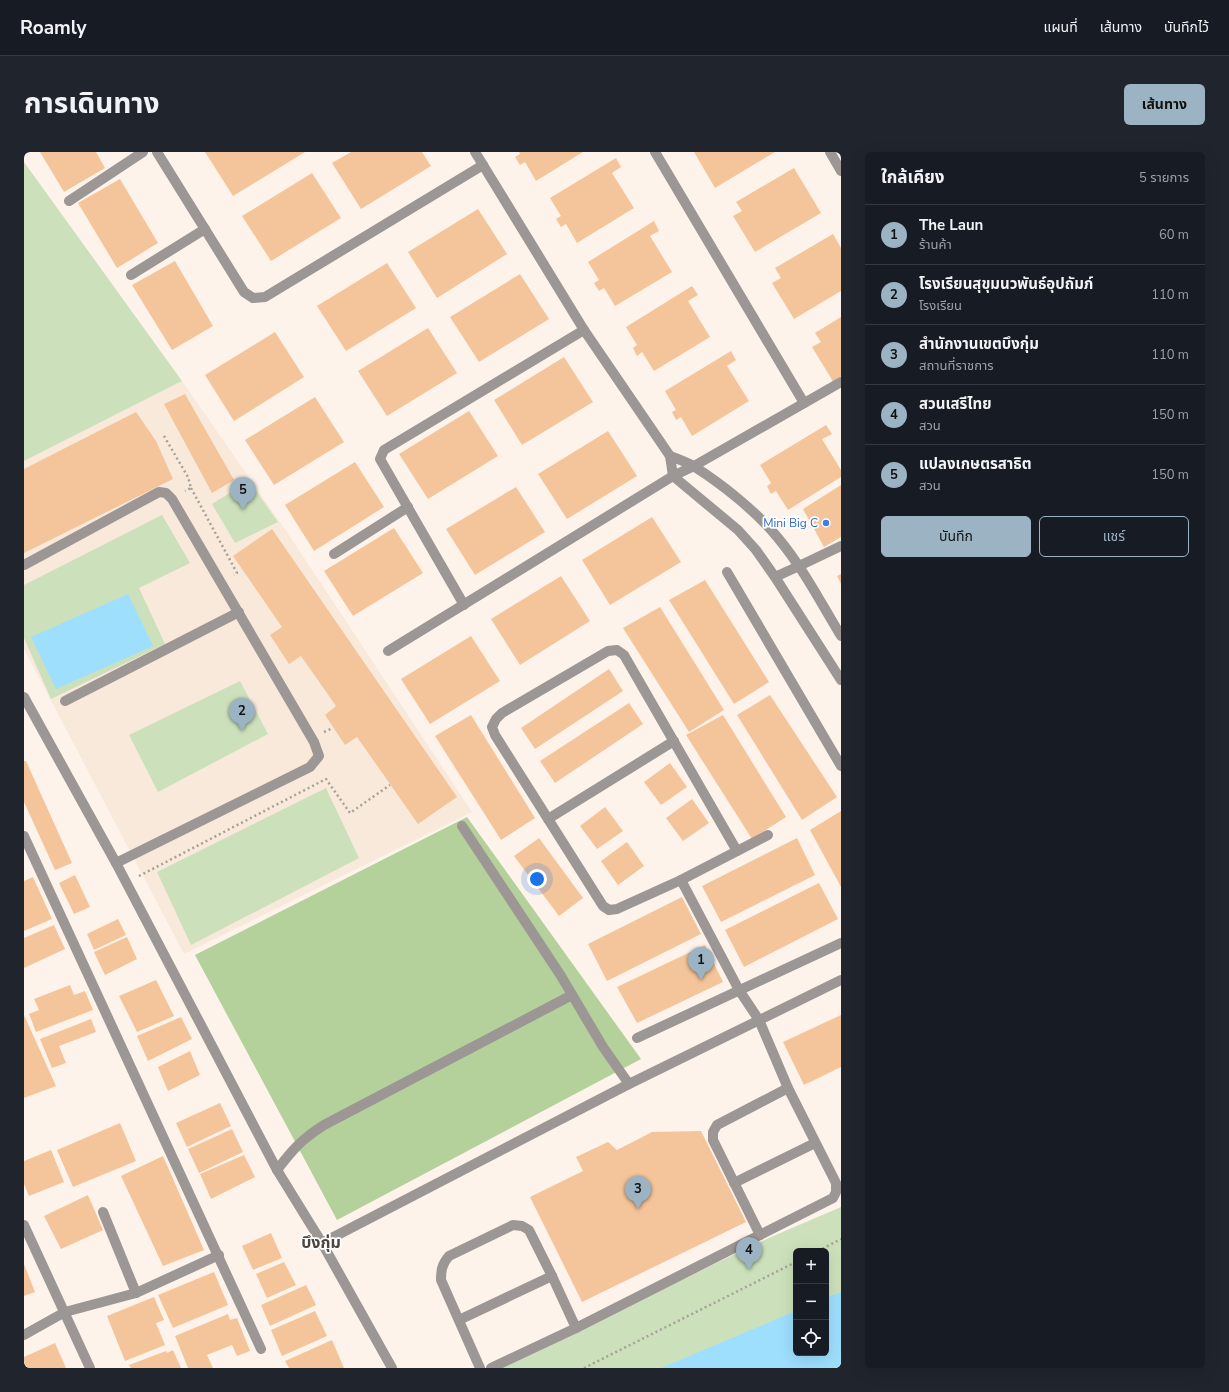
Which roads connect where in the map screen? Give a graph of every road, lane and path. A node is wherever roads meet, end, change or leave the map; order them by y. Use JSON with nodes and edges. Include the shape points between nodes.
{"nodes":[{"id":1,"x":143,"y":152,"type":"edge"},
{"id":2,"x":158,"y":152,"type":"edge"},
{"id":3,"x":475,"y":152,"type":"edge"},
{"id":4,"x":655,"y":152,"type":"edge"},
{"id":5,"x":830,"y":152,"type":"edge"},
{"id":6,"x":483,"y":165,"type":"junction"},
{"id":7,"x":841,"y":171,"type":"edge"},
{"id":8,"x":68,"y":201,"type":"dead end"},
{"id":9,"x":206,"y":229,"type":"junction"},
{"id":10,"x":131,"y":275,"type":"dead end"},
{"id":11,"x":584,"y":330,"type":"junction"},
{"id":12,"x":841,"y":382,"type":"edge"},
{"id":13,"x":804,"y":403,"type":"junction"},
{"id":14,"x":164,"y":436,"type":"dead end"},
{"id":15,"x":670,"y":456,"type":"junction"},
{"id":16,"x":694,"y":466,"type":"junction"},
{"id":17,"x":673,"y":476,"type":"junction"},
{"id":18,"x":191,"y":488,"type":"junction"},
{"id":19,"x":172,"y":499,"type":"junction"},
{"id":20,"x":408,"y":508,"type":"junction"},
{"id":21,"x":841,"y":546,"type":"edge"},
{"id":22,"x":334,"y":554,"type":"dead end"},
{"id":23,"x":24,"y":565,"type":"edge"},
{"id":24,"x":799,"y":566,"type":"junction"},
{"id":25,"x":727,"y":572,"type":"dead end"},
{"id":26,"x":775,"y":576,"type":"junction"},
{"id":27,"x":221,"y":582,"type":"junction"},
{"id":28,"x":464,"y":605,"type":"junction"},
{"id":29,"x":239,"y":612,"type":"junction"},
{"id":30,"x":841,"y":636,"type":"edge"},
{"id":31,"x":388,"y":651,"type":"dead end"},
{"id":32,"x":841,"y":680,"type":"edge"},
{"id":33,"x":24,"y":698,"type":"edge"},
{"id":34,"x":65,"y":701,"type":"dead end"},
{"id":35,"x":674,"y":741,"type":"junction"},
{"id":36,"x":841,"y":766,"type":"edge"},
{"id":37,"x":390,"y":785,"type":"dead end"},
{"id":38,"x":548,"y":818,"type":"junction"},
{"id":39,"x":462,"y":826,"type":"dead end"},
{"id":40,"x":768,"y":835,"type":"dead end"},
{"id":41,"x":24,"y":836,"type":"edge"},
{"id":42,"x":737,"y":851,"type":"junction"},
{"id":43,"x":116,"y":863,"type":"junction"},
{"id":44,"x":682,"y":880,"type":"junction"},
{"id":45,"x":126,"y":883,"type":"junction"},
{"id":46,"x":841,"y":943,"type":"edge"},
{"id":47,"x":841,"y":980,"type":"edge"},
{"id":48,"x":739,"y":990,"type":"junction"},
{"id":49,"x":572,"y":995,"type":"junction"},
{"id":50,"x":759,"y":1020,"type":"junction"},
{"id":51,"x":637,"y":1038,"type":"dead end"},
{"id":52,"x":629,"y":1084,"type":"junction"},
{"id":53,"x":788,"y":1088,"type":"junction"},
{"id":54,"x":816,"y":1143,"type":"junction"},
{"id":55,"x":277,"y":1170,"type":"junction"},
{"id":56,"x":734,"y":1183,"type":"junction"},
{"id":57,"x":103,"y":1212,"type":"dead end"},
{"id":58,"x":24,"y":1225,"type":"edge"},
{"id":59,"x":760,"y":1235,"type":"junction"},
{"id":60,"x":841,"y":1239,"type":"edge"},
{"id":61,"x":322,"y":1243,"type":"junction"},
{"id":62,"x":824,"y":1248,"type":"edge"},
{"id":63,"x":219,"y":1256,"type":"junction"},
{"id":64,"x":793,"y":1264,"type":"edge"},
{"id":65,"x":552,"y":1276,"type":"junction"},
{"id":66,"x":136,"y":1293,"type":"junction"},
{"id":67,"x":65,"y":1312,"type":"junction"},
{"id":68,"x":459,"y":1320,"type":"junction"},
{"id":69,"x":576,"y":1328,"type":"junction"},
{"id":70,"x":24,"y":1335,"type":"edge"},
{"id":71,"x":261,"y":1349,"type":"dead end"},
{"id":72,"x":90,"y":1368,"type":"edge"},
{"id":73,"x":392,"y":1368,"type":"edge"},
{"id":74,"x":480,"y":1368,"type":"edge"},
{"id":75,"x":491,"y":1368,"type":"edge"},
{"id":76,"x":584,"y":1368,"type":"edge"}],
"edges":[{"from":1,"to":8,"type":"street"},
{"from":2,"to":9,"type":"street"},
{"from":3,"to":6,"type":"street"},
{"from":4,"to":13,"type":"street"},
{"from":5,"to":7,"type":"street"},
{"from":6,"to":9,"type":"street","via":[[265,297],[253,298],[244,292]]},
{"from":6,"to":11,"type":"street"},
{"from":9,"to":10,"type":"street"},
{"from":11,"to":15,"type":"street"},
{"from":11,"to":20,"type":"street","via":[[384,450],[380,459]]},
{"from":12,"to":13,"type":"street"},
{"from":13,"to":16,"type":"street"},
{"from":14,"to":18,"type":"path","via":[[188,477]]},
{"from":15,"to":16,"type":"street"},
{"from":15,"to":17,"type":"street"},
{"from":16,"to":17,"type":"street"},
{"from":16,"to":24,"type":"street","via":[[758,516],[778,537]]},
{"from":17,"to":26,"type":"street","via":[[738,530]]},
{"from":17,"to":28,"type":"street"},
{"from":18,"to":19,"type":"path"},
{"from":18,"to":27,"type":"path","via":[[237,574]]},
{"from":19,"to":23,"type":"street","via":[[166,493],[159,492]]},
{"from":19,"to":27,"type":"street"},
{"from":20,"to":22,"type":"street"},
{"from":20,"to":28,"type":"street"},
{"from":21,"to":24,"type":"street"},
{"from":24,"to":26,"type":"street"},
{"from":24,"to":30,"type":"street"},
{"from":25,"to":36,"type":"street"},
{"from":26,"to":32,"type":"street"},
{"from":27,"to":29,"type":"street"},
{"from":28,"to":31,"type":"street"},
{"from":29,"to":34,"type":"street"},
{"from":29,"to":43,"type":"street","via":[[314,742],[319,756],[310,767]]},
{"from":33,"to":43,"type":"street"},
{"from":35,"to":38,"type":"street"},
{"from":35,"to":38,"type":"street","via":[[624,655],[617,650],[608,651],[502,713],[492,727],[495,735]]},
{"from":35,"to":42,"type":"street"},
{"from":37,"to":45,"type":"path","via":[[350,813],[326,779]]},
{"from":38,"to":44,"type":"street","via":[[603,906],[609,910],[617,909]]},
{"from":39,"to":49,"type":"street"},
{"from":40,"to":42,"type":"street"},
{"from":41,"to":63,"type":"street"},
{"from":42,"to":44,"type":"street"},
{"from":43,"to":45,"type":"street"},
{"from":44,"to":48,"type":"street"},
{"from":45,"to":55,"type":"street"},
{"from":46,"to":48,"type":"street"},
{"from":47,"to":50,"type":"street"},
{"from":48,"to":50,"type":"street"},
{"from":48,"to":51,"type":"street"},
{"from":49,"to":52,"type":"street"},
{"from":49,"to":55,"type":"street","via":[[324,1125],[295,1147]]},
{"from":50,"to":52,"type":"street"},
{"from":50,"to":53,"type":"street"},
{"from":52,"to":61,"type":"street"},
{"from":53,"to":54,"type":"street"},
{"from":53,"to":56,"type":"street","via":[[717,1124],[713,1140]]},
{"from":54,"to":56,"type":"street"},
{"from":54,"to":59,"type":"street","via":[[836,1183],[833,1198]]},
{"from":55,"to":61,"type":"street"},
{"from":56,"to":59,"type":"street"},
{"from":57,"to":66,"type":"street"},
{"from":58,"to":67,"type":"street"},
{"from":59,"to":69,"type":"street"},
{"from":60,"to":62,"type":"path"},
{"from":61,"to":73,"type":"street"},
{"from":63,"to":66,"type":"street"},
{"from":63,"to":71,"type":"street"},
{"from":64,"to":76,"type":"path"},
{"from":65,"to":68,"type":"street"},
{"from":65,"to":68,"type":"street","via":[[529,1230],[513,1225],[449,1256],[444,1262],[441,1280]]},
{"from":65,"to":69,"type":"street"},
{"from":66,"to":67,"type":"street"},
{"from":67,"to":70,"type":"street"},
{"from":67,"to":72,"type":"street"},
{"from":68,"to":74,"type":"street"},
{"from":69,"to":75,"type":"street"}]}
